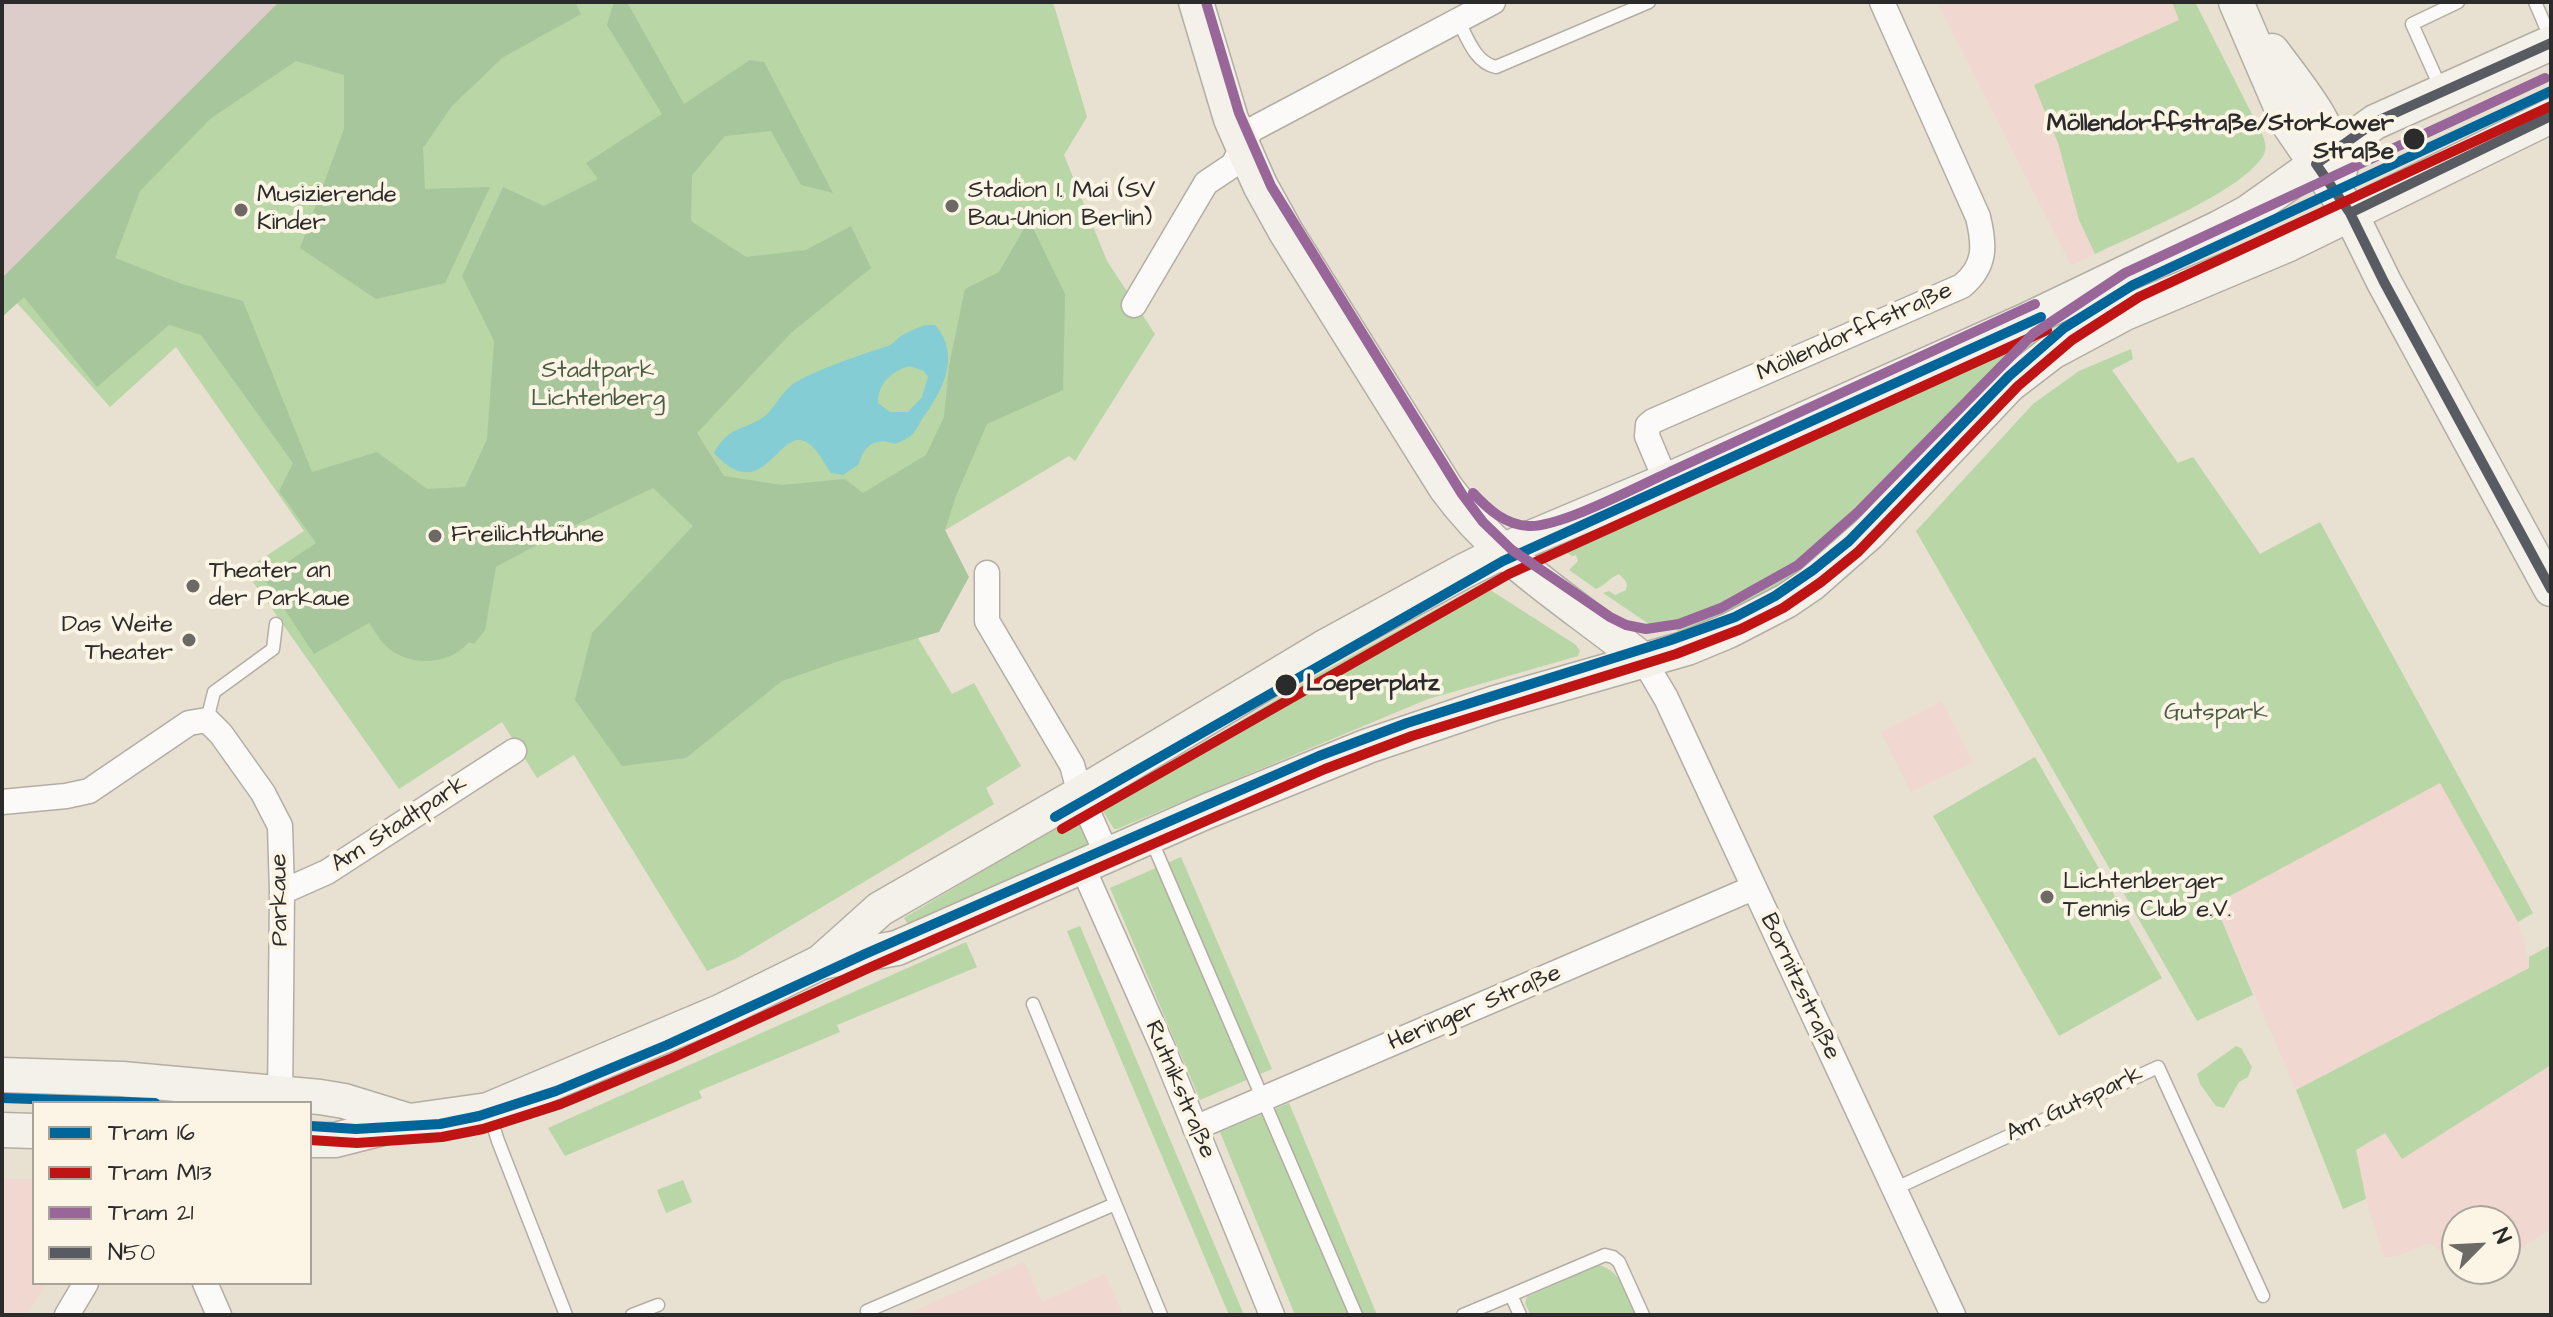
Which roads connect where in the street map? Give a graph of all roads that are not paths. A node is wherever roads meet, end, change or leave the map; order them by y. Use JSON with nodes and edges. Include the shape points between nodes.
{"nodes":[{"id":1,"x":1196,"y":2,"type":"edge"},
{"id":2,"x":1493,"y":2,"type":"edge"},
{"id":3,"x":1649,"y":2,"type":"edge"},
{"id":4,"x":1882,"y":2,"type":"edge"},
{"id":5,"x":2458,"y":2,"type":"edge"},
{"id":6,"x":2535,"y":2,"type":"edge"},
{"id":7,"x":2237,"y":4,"type":"edge"},
{"id":8,"x":1458,"y":20,"type":"junction"},
{"id":9,"x":2551,"y":41,"type":"edge"},
{"id":10,"x":2442,"y":92,"type":"junction"},
{"id":11,"x":2551,"y":116,"type":"edge"},
{"id":12,"x":1243,"y":148,"type":"junction"},
{"id":13,"x":2326,"y":157,"type":"junction"},
{"id":14,"x":2350,"y":213,"type":"junction"},
{"id":15,"x":1134,"y":305,"type":"dead end"},
{"id":16,"x":1666,"y":481,"type":"junction"},
{"id":17,"x":1502,"y":552,"type":"junction"},
{"id":18,"x":987,"y":573,"type":"dead end"},
{"id":19,"x":2551,"y":589,"type":"edge"},
{"id":20,"x":276,"y":624,"type":"dead end"},
{"id":21,"x":1644,"y":661,"type":"junction"},
{"id":22,"x":207,"y":720,"type":"junction"},
{"id":23,"x":514,"y":751,"type":"dead end"},
{"id":24,"x":1080,"y":794,"type":"junction"},
{"id":25,"x":2,"y":802,"type":"edge"},
{"id":26,"x":1150,"y":836,"type":"junction"},
{"id":27,"x":1095,"y":861,"type":"junction"},
{"id":28,"x":1753,"y":888,"type":"junction"},
{"id":29,"x":282,"y":892,"type":"junction"},
{"id":30,"x":821,"y":962,"type":"junction"},
{"id":31,"x":1033,"y":1004,"type":"dead end"},
{"id":32,"x":2,"y":1075,"type":"edge"},
{"id":33,"x":162,"y":1093,"type":"edge"},
{"id":34,"x":280,"y":1098,"type":"edge"},
{"id":35,"x":1264,"y":1098,"type":"junction"},
{"id":36,"x":488,"y":1110,"type":"junction"},
{"id":37,"x":410,"y":1121,"type":"junction"},
{"id":38,"x":1195,"y":1128,"type":"junction"},
{"id":39,"x":2,"y":1130,"type":"edge"},
{"id":40,"x":32,"y":1131,"type":"edge"},
{"id":41,"x":312,"y":1140,"type":"edge"},
{"id":42,"x":1894,"y":1189,"type":"junction"},
{"id":43,"x":1115,"y":1204,"type":"junction"},
{"id":44,"x":85,"y":1285,"type":"edge"},
{"id":45,"x":206,"y":1285,"type":"edge"},
{"id":46,"x":1511,"y":1295,"type":"junction"},
{"id":47,"x":2263,"y":1296,"type":"dead end"},
{"id":48,"x":658,"y":1305,"type":"dead end"},
{"id":49,"x":67,"y":1315,"type":"edge"},
{"id":50,"x":219,"y":1315,"type":"edge"},
{"id":51,"x":566,"y":1315,"type":"edge"},
{"id":52,"x":632,"y":1315,"type":"edge"},
{"id":53,"x":868,"y":1315,"type":"edge"},
{"id":54,"x":1161,"y":1315,"type":"edge"},
{"id":55,"x":1272,"y":1315,"type":"edge"},
{"id":56,"x":1356,"y":1315,"type":"edge"},
{"id":57,"x":1463,"y":1315,"type":"edge"},
{"id":58,"x":1520,"y":1315,"type":"edge"},
{"id":59,"x":1643,"y":1315,"type":"edge"},
{"id":60,"x":1953,"y":1315,"type":"edge"}],
"edges":[{"from":1,"to":12,"type":"main road"},
{"from":2,"to":8,"type":"street"},
{"from":3,"to":8,"type":"lane","via":[[1496,67],[1478,58]]},
{"from":4,"to":16,"type":"street","name":"Möllendorffstraße","via":[[1978,217],[1981,264],[1962,286],[1653,421],[1647,436]]},
{"from":5,"to":10,"type":"lane","via":[[2412,24]]},
{"from":6,"to":9,"type":"lane"},
{"from":7,"to":13,"type":"main road","via":[[2288,123]]},
{"from":8,"to":12,"type":"street","via":[[1251,130]]},
{"from":9,"to":10,"type":"main road"},
{"from":10,"to":13,"type":"main road","via":[[2375,122]]},
{"from":11,"to":14,"type":"main road"},
{"from":12,"to":15,"type":"street","via":[[1233,165],[1206,183]]},
{"from":12,"to":17,"type":"main road","via":[[1286,232],[1446,488]]},
{"from":13,"to":14,"type":"main road"},
{"from":13,"to":16,"type":"main road","via":[[2219,228]]},
{"from":14,"to":19,"type":"main road"},
{"from":14,"to":21,"type":"main road","via":[[2125,313],[2052,352],[2009,385],[1869,533],[1811,584],[1728,631]]},
{"from":16,"to":17,"type":"main road"},
{"from":17,"to":21,"type":"main road"},
{"from":17,"to":24,"type":"main road","via":[[1323,648]]},
{"from":18,"to":24,"type":"street","name":"Rutnikstraße","via":[[987,621],[1072,765]]},
{"from":20,"to":22,"type":"lane","via":[[273,649],[214,692]]},
{"from":21,"to":26,"type":"main road","via":[[1368,746]]},
{"from":21,"to":28,"type":"street","name":"Bornitzstraße"},
{"from":22,"to":25,"type":"street","via":[[189,723],[89,791]]},
{"from":22,"to":29,"type":"street","name":"Parkaue","via":[[280,826]]},
{"from":23,"to":29,"type":"street","name":"Am Stadtpark","via":[[327,872]]},
{"from":24,"to":27,"type":"street","name":"Rutnikstraße"},
{"from":24,"to":30,"type":"main road","via":[[880,909]]},
{"from":26,"to":27,"type":"main road"},
{"from":26,"to":35,"type":"lane"},
{"from":27,"to":30,"type":"main road","via":[[897,948]]},
{"from":27,"to":38,"type":"street","name":"Rutnikstraße"},
{"from":28,"to":35,"type":"street","name":"Heringer Straße"},
{"from":28,"to":42,"type":"street","name":"Bornitzstraße"},
{"from":29,"to":34,"type":"street","name":"Parkaue"},
{"from":30,"to":36,"type":"main road","via":[[720,1012]]},
{"from":31,"to":43,"type":"lane"},
{"from":32,"to":33,"type":"main road"},
{"from":33,"to":34,"type":"main road"},
{"from":34,"to":37,"type":"main road","via":[[344,1101]]},
{"from":35,"to":38,"type":"street","name":"Heringer Straße"},
{"from":35,"to":56,"type":"lane"},
{"from":36,"to":37,"type":"main road"},
{"from":36,"to":51,"type":"lane"},
{"from":37,"to":41,"type":"main road","via":[[335,1140]]},
{"from":38,"to":55,"type":"street","name":"Rutnikstraße"},
{"from":39,"to":40,"type":"main road"},
{"from":42,"to":47,"type":"lane","name":"Am Gutspark","via":[[2158,1067]]},
{"from":42,"to":60,"type":"street","name":"Bornitzstraße"},
{"from":43,"to":53,"type":"lane","via":[[867,1311]]},
{"from":43,"to":54,"type":"lane"},
{"from":44,"to":49,"type":"street"},
{"from":45,"to":50,"type":"street"},
{"from":46,"to":57,"type":"lane"},
{"from":46,"to":58,"type":"lane"},
{"from":46,"to":59,"type":"lane","via":[[1605,1255],[1619,1262]]},
{"from":48,"to":52,"type":"lane"}]}
